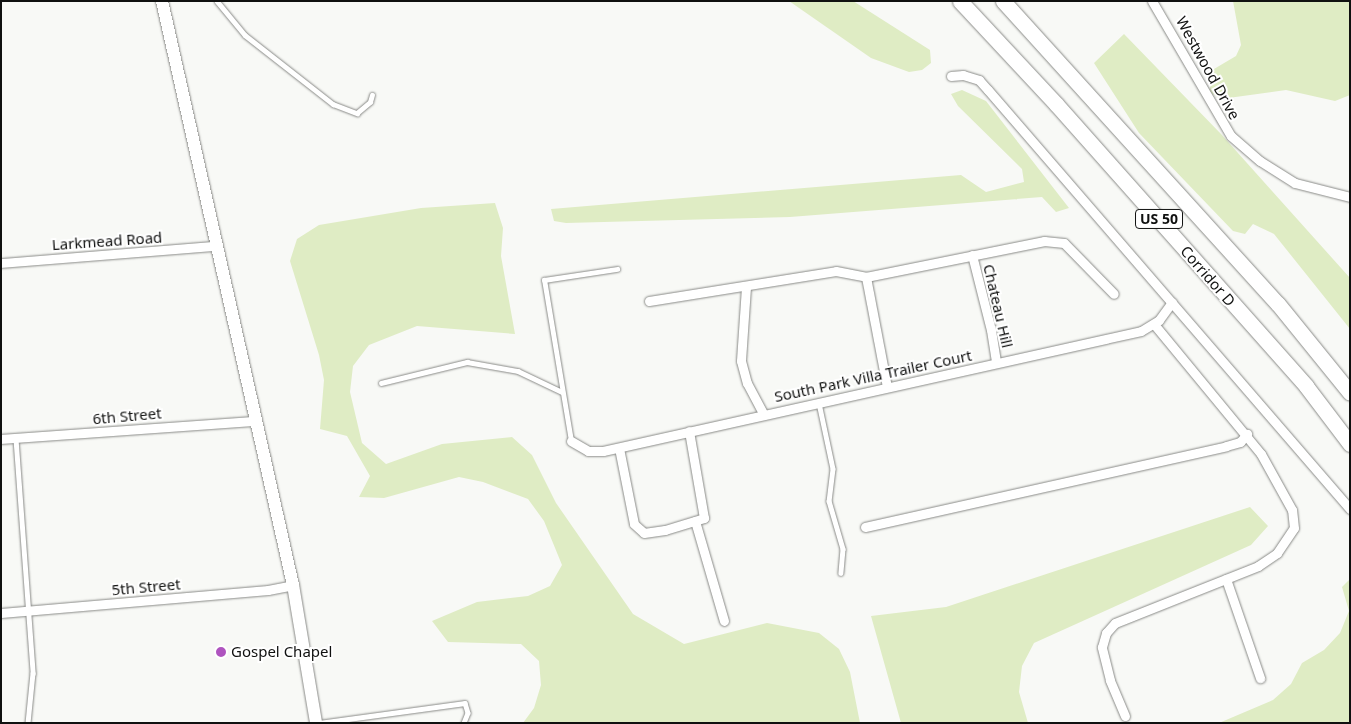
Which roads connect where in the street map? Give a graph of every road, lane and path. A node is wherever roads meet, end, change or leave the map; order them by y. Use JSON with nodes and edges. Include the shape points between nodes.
{"nodes":[{"id":1,"x":162,"y":1,"type":"edge"},
{"id":2,"x":217,"y":1,"type":"edge"},
{"id":3,"x":960,"y":1,"type":"edge"},
{"id":4,"x":1003,"y":1,"type":"edge"},
{"id":5,"x":1152,"y":1,"type":"edge"},
{"id":6,"x":951,"y":76,"type":"dead end"},
{"id":7,"x":372,"y":95,"type":"dead end"},
{"id":8,"x":1350,"y":197,"type":"edge"},
{"id":9,"x":214,"y":246,"type":"junction"},
{"id":10,"x":972,"y":255,"type":"junction"},
{"id":11,"x":1,"y":263,"type":"edge"},
{"id":12,"x":617,"y":268,"type":"dead end"},
{"id":13,"x":866,"y":277,"type":"junction"},
{"id":14,"x":746,"y":287,"type":"junction"},
{"id":15,"x":1114,"y":294,"type":"dead end"},
{"id":16,"x":649,"y":301,"type":"dead end"},
{"id":17,"x":1172,"y":302,"type":"junction"},
{"id":18,"x":1154,"y":324,"type":"junction"},
{"id":19,"x":996,"y":363,"type":"junction"},
{"id":20,"x":381,"y":383,"type":"dead end"},
{"id":21,"x":887,"y":387,"type":"junction"},
{"id":22,"x":562,"y":392,"type":"junction"},
{"id":23,"x":1350,"y":393,"type":"edge"},
{"id":24,"x":819,"y":402,"type":"junction"},
{"id":25,"x":764,"y":415,"type":"junction"},
{"id":26,"x":255,"y":421,"type":"junction"},
{"id":27,"x":689,"y":431,"type":"junction"},
{"id":28,"x":1247,"y":434,"type":"junction"},
{"id":29,"x":1,"y":439,"type":"edge"},
{"id":30,"x":16,"y":439,"type":"junction"},
{"id":31,"x":571,"y":441,"type":"joint"},
{"id":32,"x":1350,"y":444,"type":"edge"},
{"id":33,"x":619,"y":448,"type":"junction"},
{"id":34,"x":1350,"y":509,"type":"edge"},
{"id":35,"x":695,"y":521,"type":"junction"},
{"id":36,"x":865,"y":527,"type":"dead end"},
{"id":37,"x":841,"y":573,"type":"dead end"},
{"id":38,"x":1226,"y":579,"type":"junction"},
{"id":39,"x":293,"y":585,"type":"junction"},
{"id":40,"x":30,"y":610,"type":"junction"},
{"id":41,"x":1,"y":613,"type":"edge"},
{"id":42,"x":724,"y":621,"type":"dead end"},
{"id":43,"x":1260,"y":678,"type":"dead end"},
{"id":44,"x":1125,"y":716,"type":"dead end"},
{"id":45,"x":28,"y":723,"type":"edge"},
{"id":46,"x":317,"y":723,"type":"edge"},
{"id":47,"x":464,"y":723,"type":"edge"}],
"edges":[{"from":1,"to":9,"type":"main road"},
{"from":2,"to":7,"type":"lane","via":[[245,34],[333,104],[357,113],[370,102]]},
{"from":3,"to":32,"type":"highway","name":"Corridor D","number":"US 50","via":[[1056,104],[1306,386]]},
{"from":4,"to":23,"type":"highway","number":"US 50","via":[[1278,304]]},
{"from":5,"to":8,"type":"street","name":"Westwood Drive","via":[[1231,136],[1260,161],[1295,183]]},
{"from":6,"to":17,"type":"street","via":[[963,75],[979,80]]},
{"from":9,"to":11,"type":"street","name":"Larkmead Road"},
{"from":9,"to":26,"type":"main road"},
{"from":10,"to":13,"type":"street","name":"Chateau Hill"},
{"from":10,"to":15,"type":"street","name":"Chateau Hill","via":[[1044,241],[1064,243]]},
{"from":10,"to":19,"type":"street","name":"Chateau Hill","via":[[992,330]]},
{"from":12,"to":22,"type":"lane","via":[[544,280]]},
{"from":13,"to":14,"type":"street","name":"Chateau Hill","via":[[836,271]]},
{"from":13,"to":21,"type":"street"},
{"from":14,"to":16,"type":"street","name":"Chateau Hill"},
{"from":14,"to":25,"type":"street","via":[[741,361]]},
{"from":17,"to":18,"type":"street","name":"South Park Villa Trailer Court"},
{"from":17,"to":34,"type":"street"},
{"from":18,"to":19,"type":"street","name":"South Park Villa Trailer Court","via":[[1141,331]]},
{"from":18,"to":28,"type":"street"},
{"from":19,"to":21,"type":"street","name":"South Park Villa Trailer Court"},
{"from":20,"to":22,"type":"lane","via":[[467,362],[518,371]]},
{"from":21,"to":24,"type":"street","name":"South Park Villa Trailer Court"},
{"from":22,"to":31,"type":"lane"},
{"from":24,"to":25,"type":"street","name":"South Park Villa Trailer Court"},
{"from":24,"to":37,"type":"lane","via":[[834,469],[829,501],[843,549]]},
{"from":25,"to":27,"type":"street","name":"South Park Villa Trailer Court"},
{"from":26,"to":30,"type":"street","name":"6th Street"},
{"from":26,"to":39,"type":"main road"},
{"from":27,"to":33,"type":"street","name":"South Park Villa Trailer Court"},
{"from":27,"to":35,"type":"street","via":[[704,518]]},
{"from":28,"to":36,"type":"street","via":[[1240,442],[1226,446]]},
{"from":28,"to":38,"type":"street","via":[[1292,510],[1294,528],[1278,553],[1258,566]]},
{"from":29,"to":30,"type":"street","name":"6th Street"},
{"from":30,"to":40,"type":"lane"},
{"from":31,"to":33,"type":"street","name":"South Park Villa Trailer Court","via":[[588,451]]},
{"from":33,"to":35,"type":"street","via":[[634,524],[639,531],[665,530]]},
{"from":35,"to":42,"type":"street"},
{"from":38,"to":43,"type":"street"},
{"from":38,"to":44,"type":"street","via":[[1115,623],[1106,633],[1102,647],[1110,680]]},
{"from":39,"to":40,"type":"street","name":"5th Street","via":[[268,590]]},
{"from":39,"to":46,"type":"main road"},
{"from":40,"to":41,"type":"street","name":"5th Street"},
{"from":40,"to":45,"type":"lane","via":[[33,673]]},
{"from":46,"to":47,"type":"lane","via":[[465,703],[468,713]]}]}
